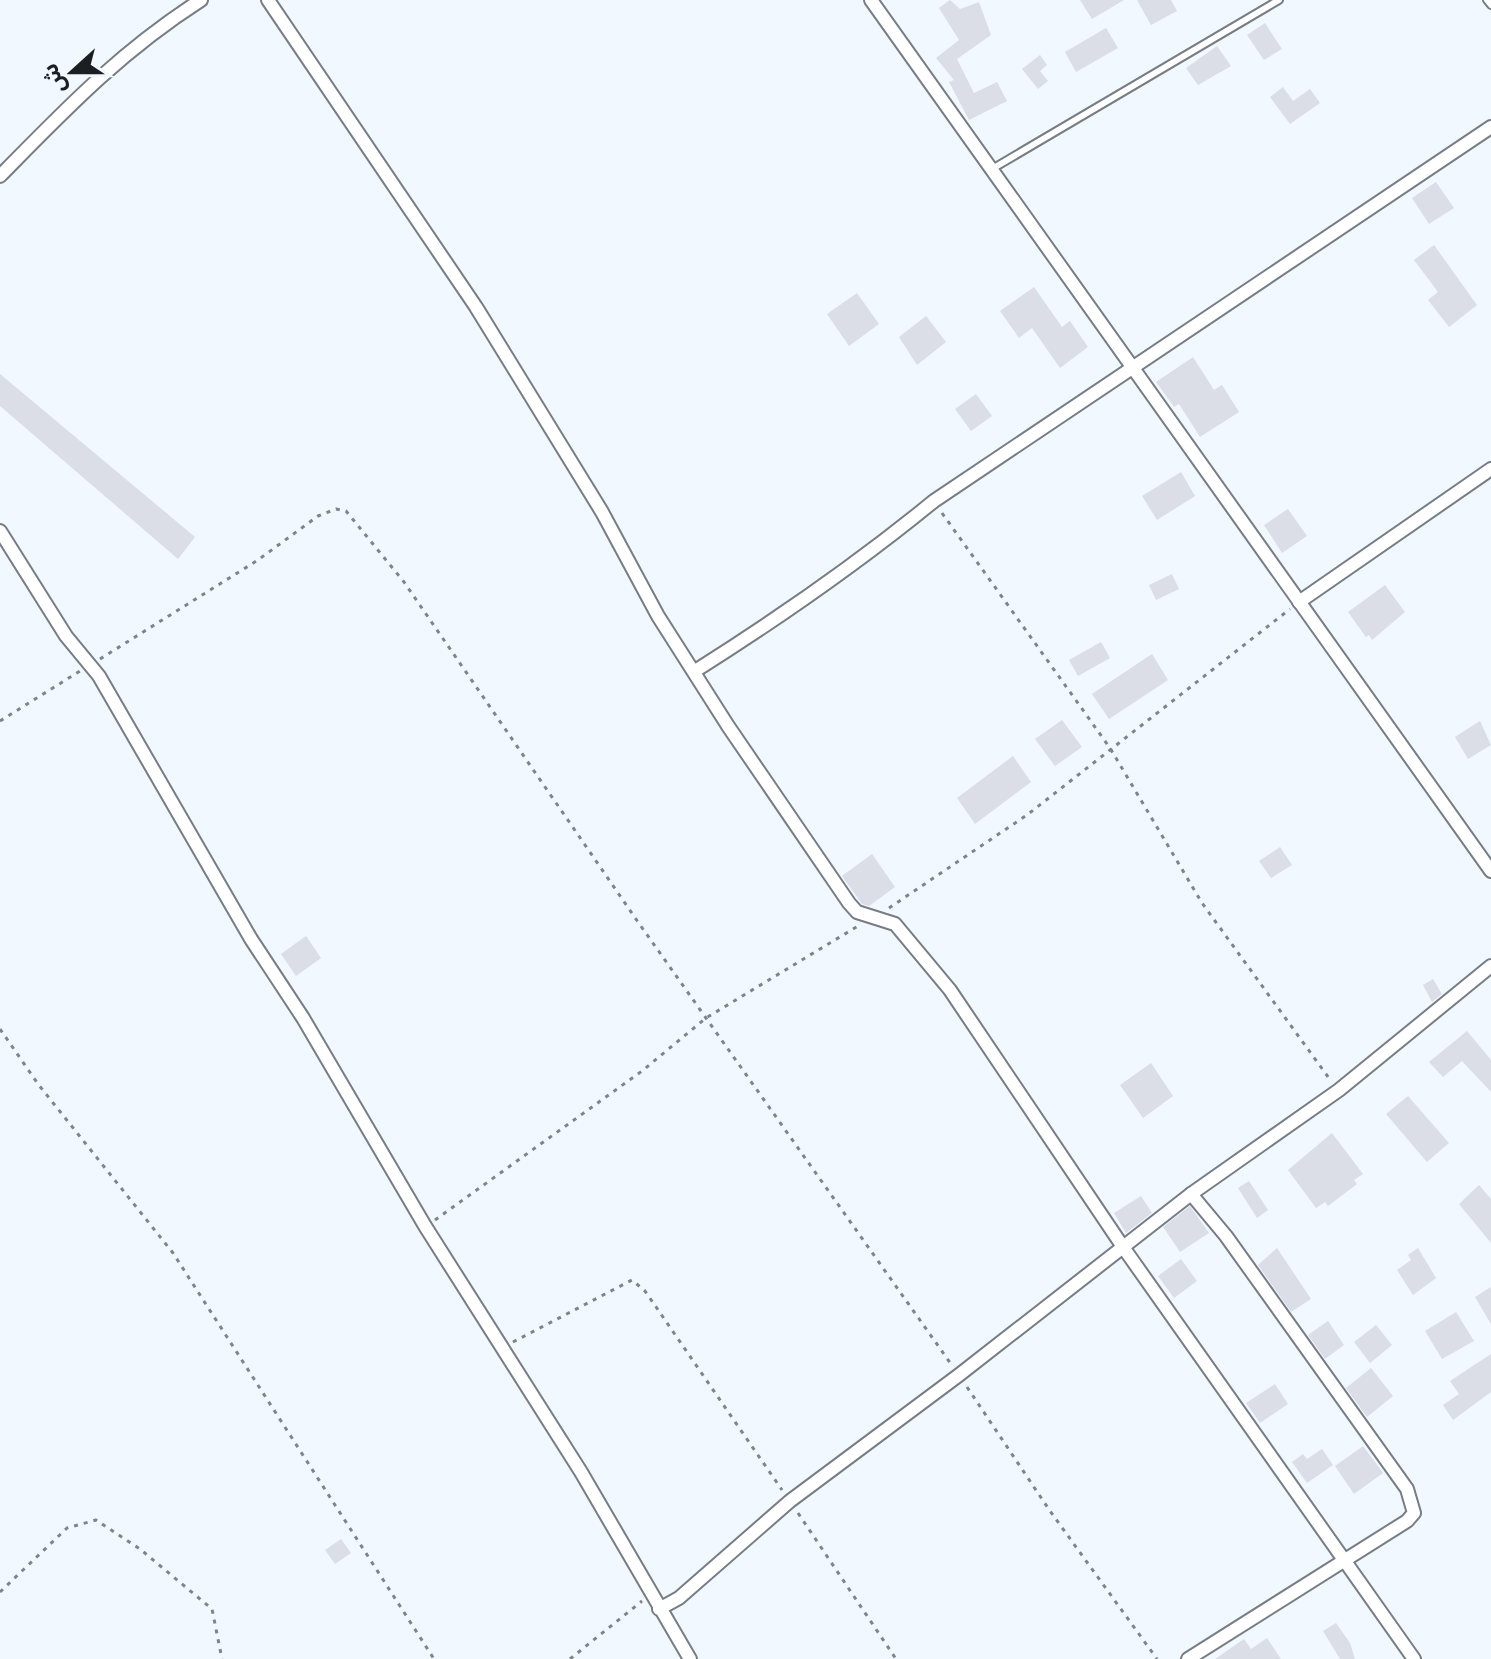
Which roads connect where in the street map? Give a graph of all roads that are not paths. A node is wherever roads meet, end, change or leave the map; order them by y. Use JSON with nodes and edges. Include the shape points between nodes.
{"nodes":[{"id":1,"x":201,"y":0,"type":"edge"},
{"id":2,"x":268,"y":0,"type":"edge"},
{"id":3,"x":871,"y":0,"type":"edge"},
{"id":4,"x":1279,"y":0,"type":"edge"},
{"id":5,"x":1487,"y":0,"type":"edge"},
{"id":6,"x":1491,"y":5,"type":"edge"},
{"id":7,"x":1491,"y":127,"type":"edge"},
{"id":8,"x":992,"y":169,"type":"junction"},
{"id":9,"x":0,"y":176,"type":"edge"},
{"id":10,"x":1133,"y":368,"type":"junction"},
{"id":11,"x":1491,"y":469,"type":"edge"},
{"id":12,"x":0,"y":531,"type":"edge"},
{"id":13,"x":1299,"y":602,"type":"junction"},
{"id":14,"x":695,"y":671,"type":"junction"},
{"id":15,"x":1491,"y":871,"type":"edge"},
{"id":16,"x":1491,"y":966,"type":"edge"},
{"id":17,"x":1191,"y":1194,"type":"junction"},
{"id":18,"x":1123,"y":1247,"type":"junction"},
{"id":19,"x":1343,"y":1563,"type":"junction"},
{"id":20,"x":659,"y":1609,"type":"junction"},
{"id":21,"x":690,"y":1659,"type":"edge"},
{"id":22,"x":1188,"y":1659,"type":"edge"},
{"id":23,"x":1414,"y":1659,"type":"edge"}],
"edges":[{"from":1,"to":9,"type":"street","via":[[95,78]]},
{"from":2,"to":14,"type":"street","via":[[476,307]]},
{"from":3,"to":8,"type":"street"},
{"from":4,"to":8,"type":"lane"},
{"from":5,"to":6,"type":"lane"},
{"from":7,"to":10,"type":"street"},
{"from":8,"to":10,"type":"street"},
{"from":10,"to":13,"type":"street"},
{"from":10,"to":14,"type":"street","via":[[934,501],[836,579]]},
{"from":11,"to":13,"type":"street"},
{"from":12,"to":20,"type":"street","via":[[90,665]]},
{"from":13,"to":15,"type":"street"},
{"from":14,"to":18,"type":"street","via":[[849,903],[857,912],[895,924],[950,990]]},
{"from":16,"to":17,"type":"street","via":[[1339,1090]]},
{"from":17,"to":18,"type":"street"},
{"from":17,"to":19,"type":"street","via":[[1407,1489],[1414,1513]]},
{"from":18,"to":19,"type":"street"},
{"from":18,"to":20,"type":"street","via":[[790,1501],[679,1598]]},
{"from":19,"to":22,"type":"street"},
{"from":19,"to":23,"type":"street"},
{"from":20,"to":21,"type":"street"}]}
